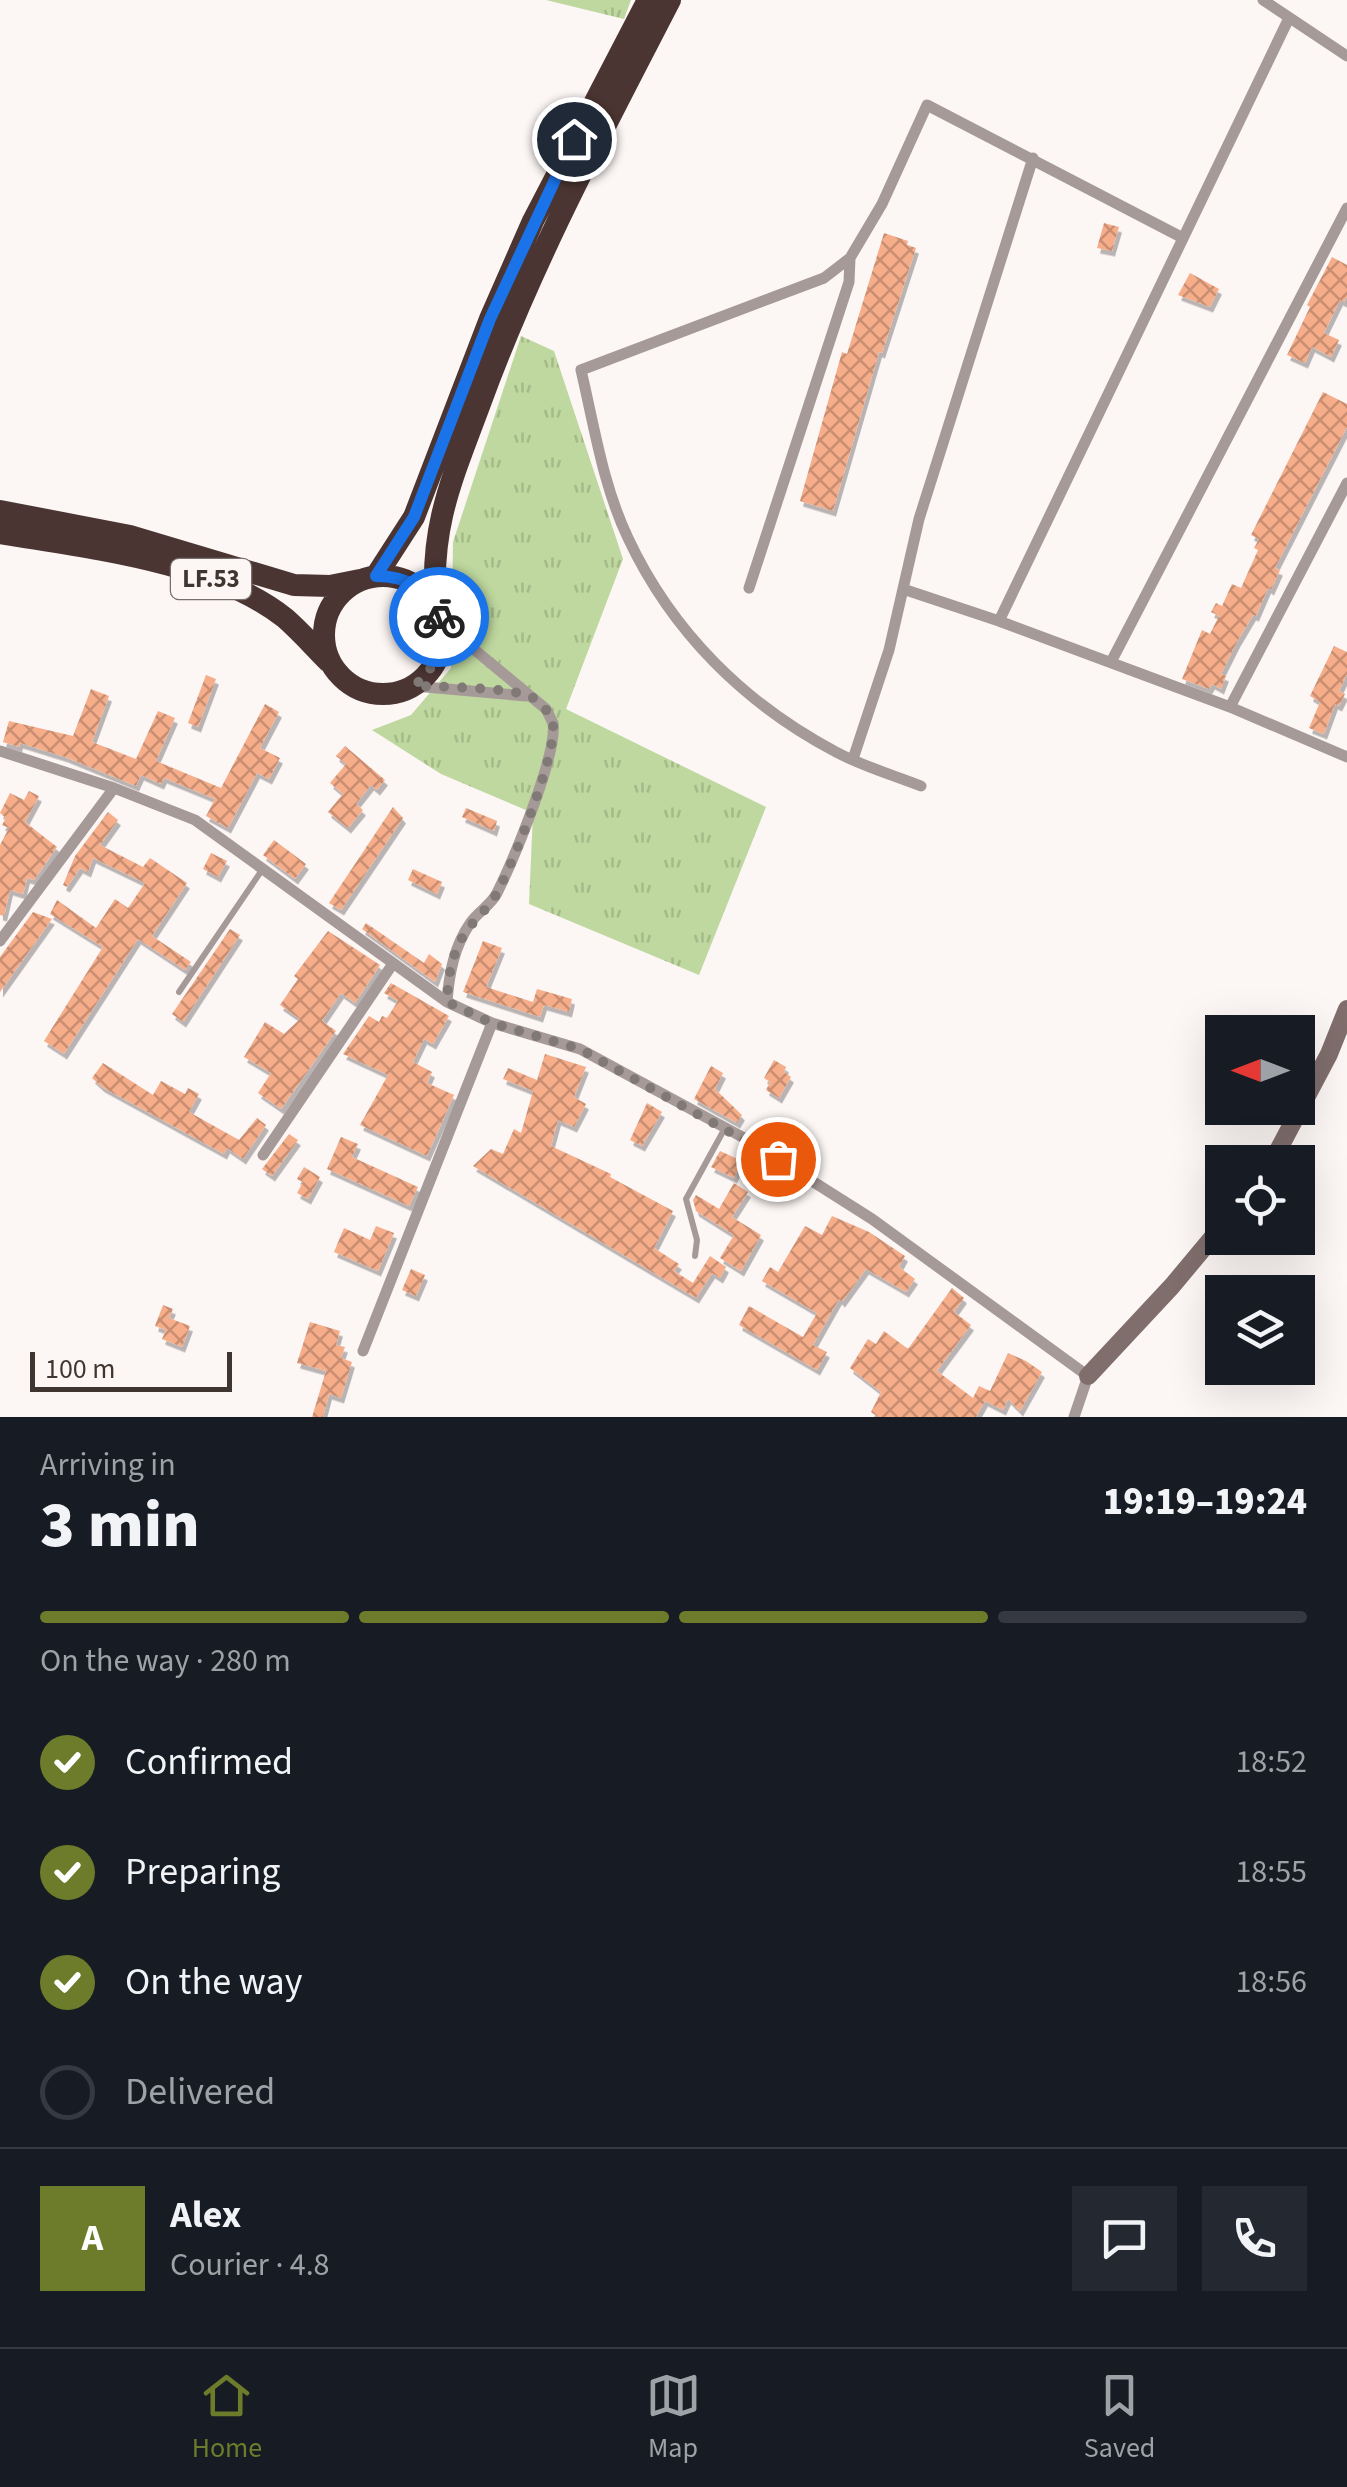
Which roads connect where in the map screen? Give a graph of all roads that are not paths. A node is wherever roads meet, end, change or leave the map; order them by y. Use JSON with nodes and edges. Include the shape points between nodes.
{"nodes":[{"id":1,"x":648,"y":0,"type":"edge"},
{"id":2,"x":670,"y":0,"type":"edge"},
{"id":3,"x":1263,"y":0,"type":"edge"},
{"id":4,"x":1289,"y":18,"type":"junction"},
{"id":5,"x":1347,"y":56,"type":"edge"},
{"id":6,"x":1033,"y":158,"type":"junction"},
{"id":7,"x":1347,"y":208,"type":"edge"},
{"id":8,"x":1183,"y":238,"type":"junction"},
{"id":9,"x":850,"y":258,"type":"junction"},
{"id":10,"x":1347,"y":484,"type":"edge"},
{"id":11,"x":0,"y":510,"type":"edge"},
{"id":12,"x":0,"y":533,"type":"edge"},
{"id":13,"x":368,"y":578,"type":"junction"},
{"id":14,"x":749,"y":588,"type":"dead end"},
{"id":15,"x":903,"y":589,"type":"junction"},
{"id":16,"x":438,"y":615,"type":"junction"},
{"id":17,"x":998,"y":620,"type":"junction"},
{"id":18,"x":1111,"y":662,"type":"junction"},
{"id":19,"x":333,"y":666,"type":"junction"},
{"id":20,"x":414,"y":686,"type":"junction"},
{"id":21,"x":530,"y":696,"type":"junction"},
{"id":22,"x":1230,"y":707,"type":"junction"},
{"id":23,"x":0,"y":751,"type":"edge"},
{"id":24,"x":1346,"y":754,"type":"edge"},
{"id":25,"x":853,"y":760,"type":"junction"},
{"id":26,"x":921,"y":786,"type":"dead end"},
{"id":27,"x":114,"y":788,"type":"junction"},
{"id":28,"x":262,"y":870,"type":"junction"},
{"id":29,"x":0,"y":941,"type":"edge"},
{"id":30,"x":392,"y":965,"type":"junction"},
{"id":31,"x":179,"y":992,"type":"dead end"},
{"id":32,"x":447,"y":1002,"type":"junction"},
{"id":33,"x":1347,"y":1009,"type":"edge"},
{"id":34,"x":492,"y":1023,"type":"junction"},
{"id":35,"x":725,"y":1128,"type":"junction"},
{"id":36,"x":1281,"y":1145,"type":"edge"},
{"id":37,"x":263,"y":1155,"type":"dead end"},
{"id":38,"x":1205,"y":1246,"type":"edge"},
{"id":39,"x":695,"y":1256,"type":"dead end"},
{"id":40,"x":363,"y":1351,"type":"dead end"},
{"id":41,"x":1088,"y":1376,"type":"junction"},
{"id":42,"x":1074,"y":1417,"type":"edge"}],
"edges":[{"from":1,"to":13,"type":"highway","via":[[533,221],[414,517]]},
{"from":2,"to":16,"type":"highway","via":[[571,190],[496,360],[437,526],[432,567]]},
{"from":3,"to":4,"type":"street"},
{"from":4,"to":5,"type":"street"},
{"from":4,"to":8,"type":"street"},
{"from":6,"to":8,"type":"street"},
{"from":6,"to":9,"type":"street","via":[[926,105]]},
{"from":6,"to":15,"type":"street","via":[[919,518]]},
{"from":7,"to":18,"type":"street"},
{"from":8,"to":17,"type":"street"},
{"from":9,"to":14,"type":"street","via":[[849,282]]},
{"from":9,"to":25,"type":"street","via":[[824,278],[581,370],[626,536],[662,600],[724,675],[772,716]]},
{"from":10,"to":22,"type":"street"},
{"from":11,"to":13,"type":"highway","number":"LF.53","via":[[130,536],[294,585]]},
{"from":12,"to":19,"type":"highway","number":"LF.53","via":[[188,570],[282,616]]},
{"from":13,"to":16,"type":"highway","number":"LF.53","via":[[390,576],[417,586]]},
{"from":13,"to":19,"type":"highway","via":[[334,602],[327,617],[324,634]]},
{"from":15,"to":17,"type":"street"},
{"from":15,"to":25,"type":"street"},
{"from":16,"to":20,"type":"highway","via":[[438,658]]},
{"from":16,"to":21,"type":"street"},
{"from":17,"to":18,"type":"street"},
{"from":18,"to":22,"type":"street"},
{"from":19,"to":20,"type":"highway","number":"LF.53","via":[[361,690],[378,694]]},
{"from":20,"to":21,"type":"street"},
{"from":21,"to":32,"type":"street","via":[[553,723],[552,742],[495,898],[458,946]]},
{"from":22,"to":24,"type":"street"},
{"from":23,"to":27,"type":"street"},
{"from":25,"to":26,"type":"street"},
{"from":27,"to":28,"type":"street","via":[[195,820]]},
{"from":27,"to":29,"type":"street"},
{"from":28,"to":30,"type":"street"},
{"from":28,"to":31,"type":"lane"},
{"from":30,"to":32,"type":"street"},
{"from":30,"to":37,"type":"street"},
{"from":32,"to":34,"type":"street"},
{"from":33,"to":36,"type":"street"},
{"from":34,"to":35,"type":"street","via":[[580,1049]]},
{"from":34,"to":40,"type":"street"},
{"from":35,"to":39,"type":"lane","via":[[686,1200]]},
{"from":35,"to":41,"type":"street","via":[[872,1219]]},
{"from":38,"to":41,"type":"street"},
{"from":41,"to":42,"type":"street"}]}
